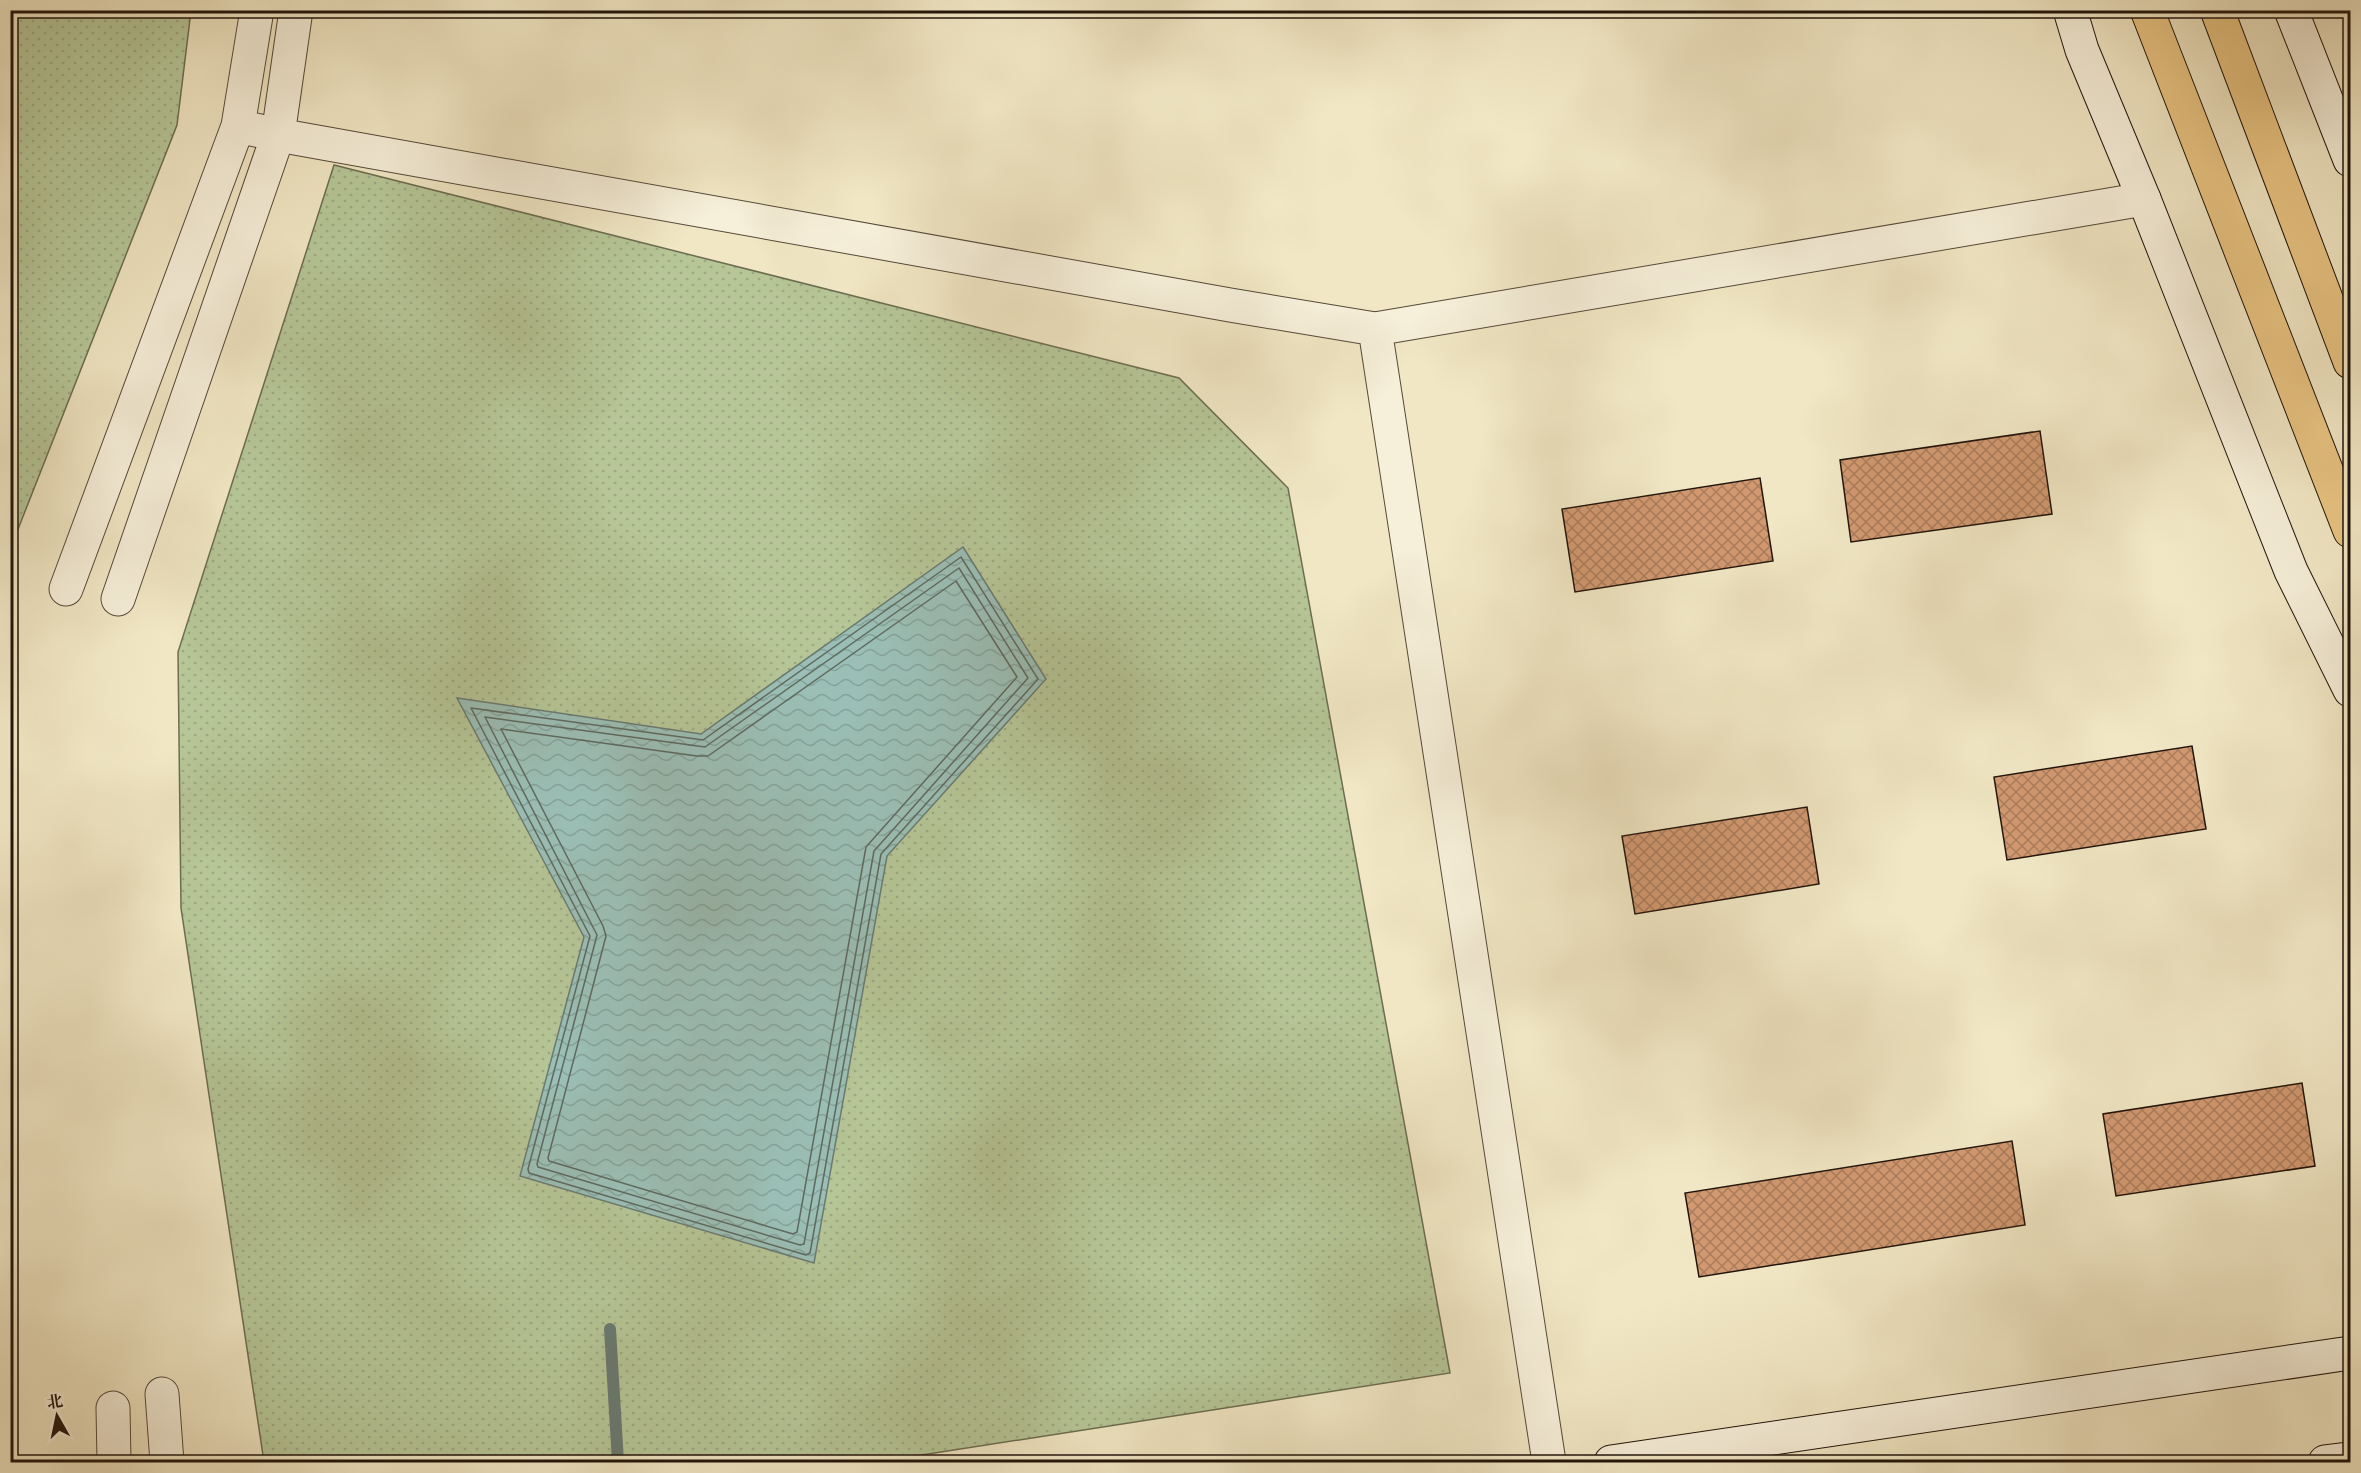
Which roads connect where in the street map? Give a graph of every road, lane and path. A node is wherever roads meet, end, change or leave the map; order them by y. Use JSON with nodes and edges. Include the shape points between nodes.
{"nodes":[{"id":1,"x":257,"y":10,"type":"edge"},
{"id":2,"x":296,"y":10,"type":"edge"},
{"id":3,"x":2070,"y":10,"type":"edge"},
{"id":4,"x":2147,"y":10,"type":"edge"},
{"id":5,"x":2217,"y":10,"type":"edge"},
{"id":6,"x":2291,"y":10,"type":"edge"},
{"id":7,"x":238,"y":126,"type":"junction"},
{"id":8,"x":279,"y":135,"type":"junction"},
{"id":9,"x":2350,"y":160,"type":"edge"},
{"id":10,"x":2144,"y":199,"type":"junction"},
{"id":11,"x":1375,"y":329,"type":"junction"},
{"id":12,"x":2350,"y":362,"type":"edge"},
{"id":13,"x":2350,"y":531,"type":"edge"},
{"id":14,"x":66,"y":589,"type":"dead end"},
{"id":15,"x":118,"y":599,"type":"dead end"},
{"id":16,"x":2350,"y":690,"type":"edge"},
{"id":17,"x":2350,"y":1353,"type":"edge"},
{"id":18,"x":162,"y":1394,"type":"dead end"},
{"id":19,"x":112,"y":1408,"type":"dead end"},
{"id":20,"x":2350,"y":1459,"type":"edge"},
{"id":21,"x":114,"y":1462,"type":"edge"},
{"id":22,"x":167,"y":1462,"type":"edge"},
{"id":23,"x":1549,"y":1462,"type":"edge"},
{"id":24,"x":1611,"y":1462,"type":"edge"},
{"id":25,"x":2325,"y":1462,"type":"edge"}],
"edges":[{"from":1,"to":7,"type":"street"},
{"from":2,"to":8,"type":"street"},
{"from":3,"to":10,"type":"street","via":[[2082,50]]},
{"from":4,"to":13,"type":"main road"},
{"from":5,"to":12,"type":"main road"},
{"from":6,"to":9,"type":"street"},
{"from":7,"to":8,"type":"street"},
{"from":7,"to":14,"type":"street"},
{"from":8,"to":11,"type":"street"},
{"from":8,"to":15,"type":"street"},
{"from":10,"to":11,"type":"street"},
{"from":10,"to":16,"type":"street","via":[[2291,571]]},
{"from":11,"to":23,"type":"street"},
{"from":17,"to":24,"type":"street"},
{"from":18,"to":22,"type":"street"},
{"from":19,"to":21,"type":"street"},
{"from":20,"to":25,"type":"street"}]}
